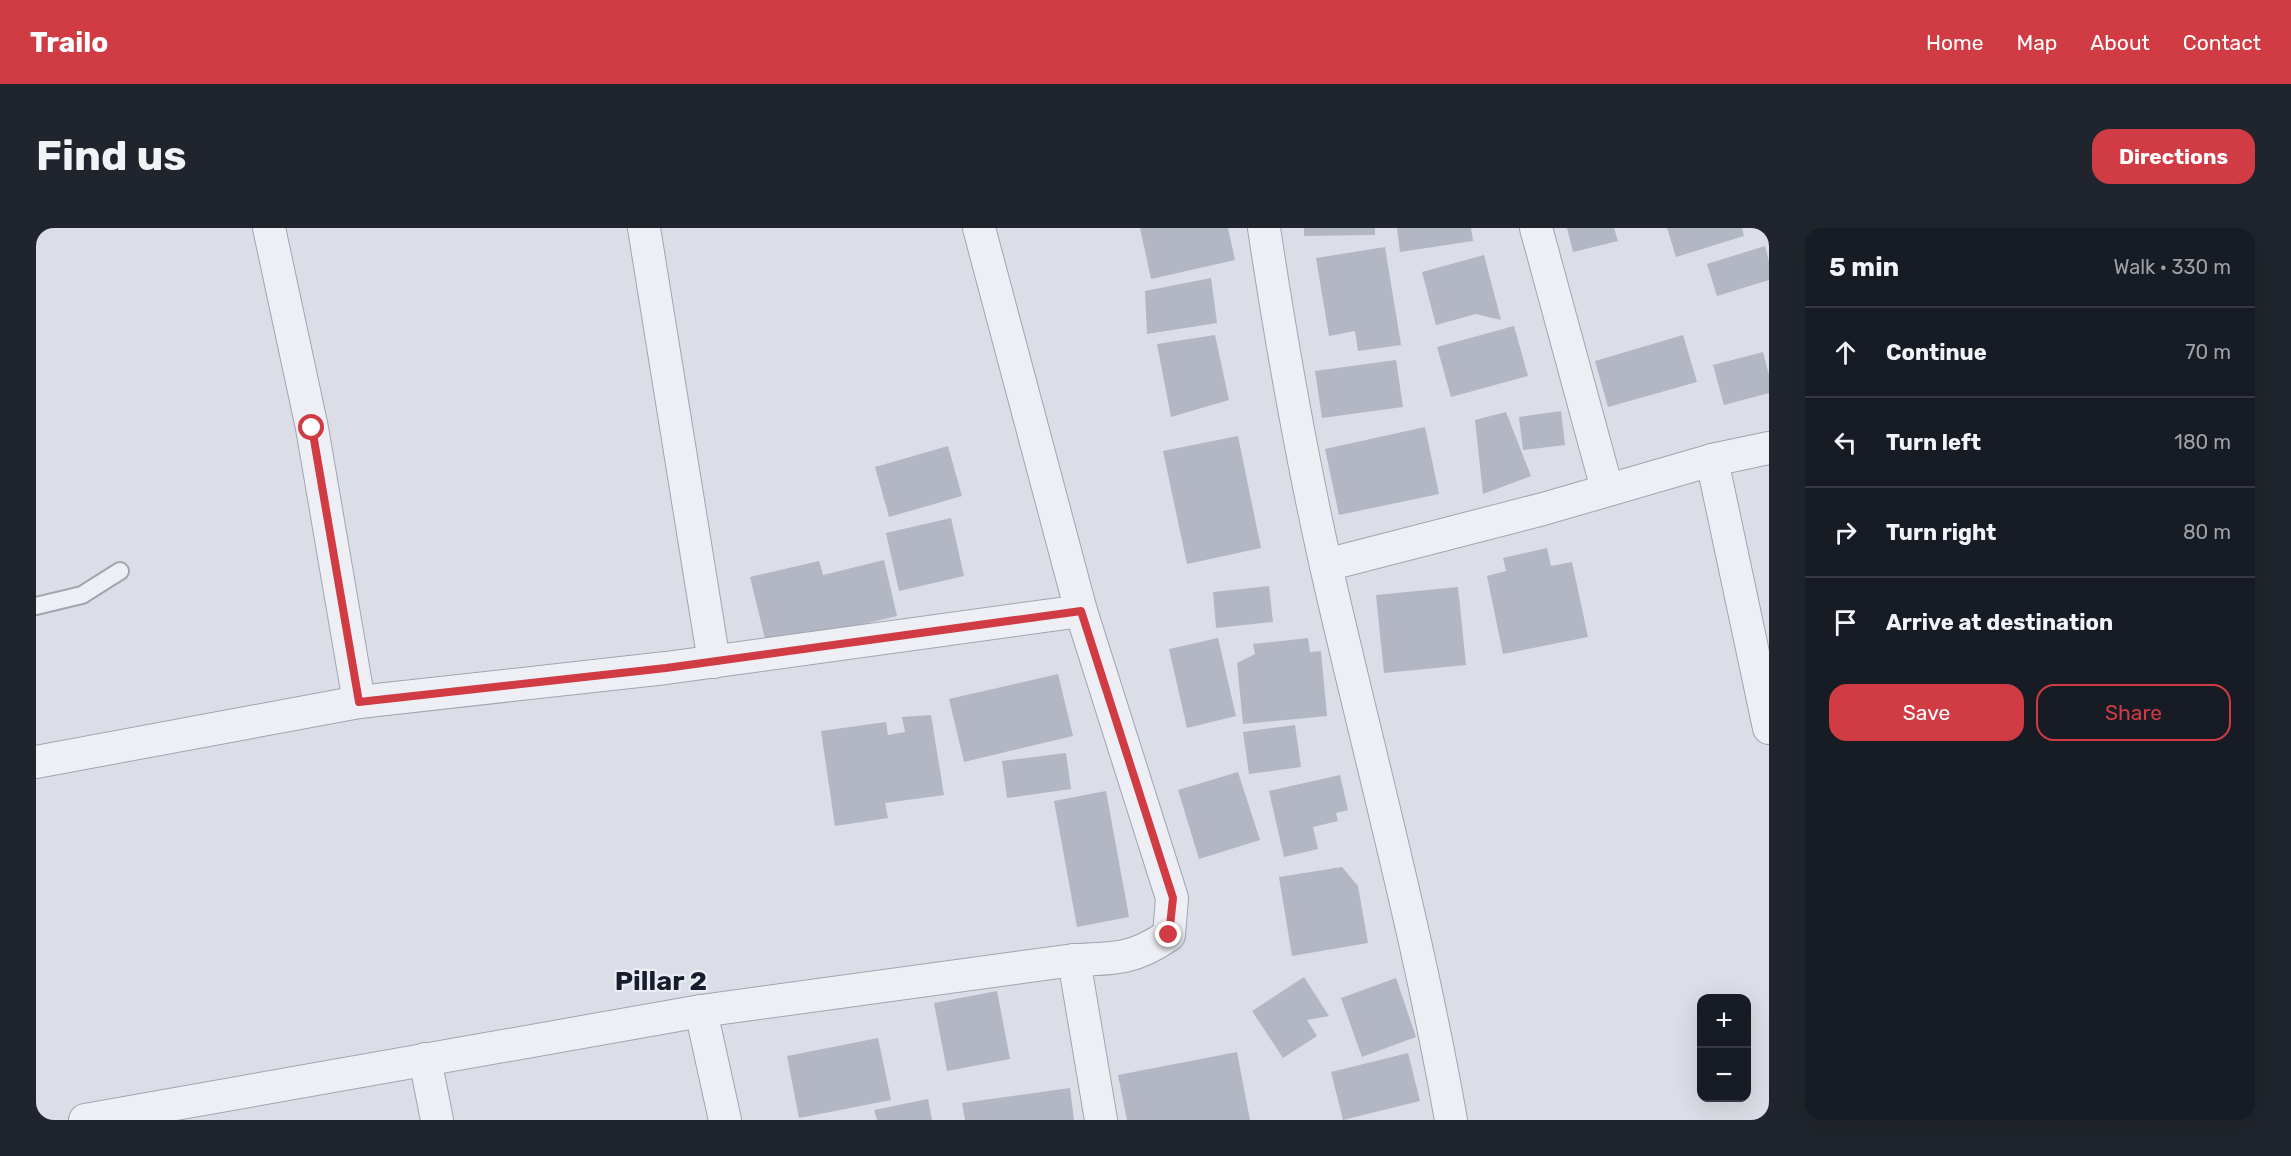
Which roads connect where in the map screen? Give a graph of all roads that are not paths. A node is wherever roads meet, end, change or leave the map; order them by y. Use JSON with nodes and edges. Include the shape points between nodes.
{"nodes":[{"id":1,"x":269,"y":228,"type":"edge"},
{"id":2,"x":644,"y":228,"type":"edge"},
{"id":3,"x":979,"y":228,"type":"edge"},
{"id":4,"x":1264,"y":228,"type":"edge"},
{"id":5,"x":1536,"y":228,"type":"edge"},
{"id":6,"x":1769,"y":448,"type":"edge"},
{"id":7,"x":1712,"y":460,"type":"junction"},
{"id":8,"x":1607,"y":489,"type":"junction"},
{"id":9,"x":1326,"y":566,"type":"junction"},
{"id":10,"x":120,"y":571,"type":"dead end"},
{"id":11,"x":36,"y":606,"type":"edge"},
{"id":12,"x":1081,"y":611,"type":"junction"},
{"id":13,"x":714,"y":662,"type":"junction"},
{"id":14,"x":359,"y":702,"type":"junction"},
{"id":15,"x":1769,"y":728,"type":"edge"},
{"id":16,"x":36,"y":762,"type":"edge"},
{"id":17,"x":1074,"y":960,"type":"junction"},
{"id":18,"x":701,"y":1011,"type":"junction"},
{"id":19,"x":426,"y":1059,"type":"junction"},
{"id":20,"x":98,"y":1119,"type":"edge"},
{"id":21,"x":437,"y":1120,"type":"edge"},
{"id":22,"x":725,"y":1120,"type":"edge"},
{"id":23,"x":1101,"y":1120,"type":"edge"},
{"id":24,"x":1451,"y":1120,"type":"edge"}],
"edges":[{"from":1,"to":14,"type":"street","via":[[312,428]]},
{"from":2,"to":13,"type":"street"},
{"from":3,"to":12,"type":"street"},
{"from":4,"to":9,"type":"street","via":[[1280,333]]},
{"from":5,"to":8,"type":"street"},
{"from":6,"to":7,"type":"street"},
{"from":7,"to":8,"type":"street"},
{"from":7,"to":15,"type":"street"},
{"from":8,"to":9,"type":"street"},
{"from":9,"to":24,"type":"street","via":[[1431,1012]]},
{"from":10,"to":11,"type":"lane","via":[[82,595]]},
{"from":12,"to":13,"type":"street"},
{"from":12,"to":17,"type":"street","via":[[1173,898],[1169,935],[1147,951],[1113,959]]},
{"from":13,"to":14,"type":"street"},
{"from":14,"to":16,"type":"street"},
{"from":17,"to":18,"type":"street"},
{"from":17,"to":23,"type":"street"},
{"from":18,"to":19,"type":"street"},
{"from":18,"to":22,"type":"street"},
{"from":19,"to":20,"type":"street"},
{"from":19,"to":21,"type":"street"}]}
